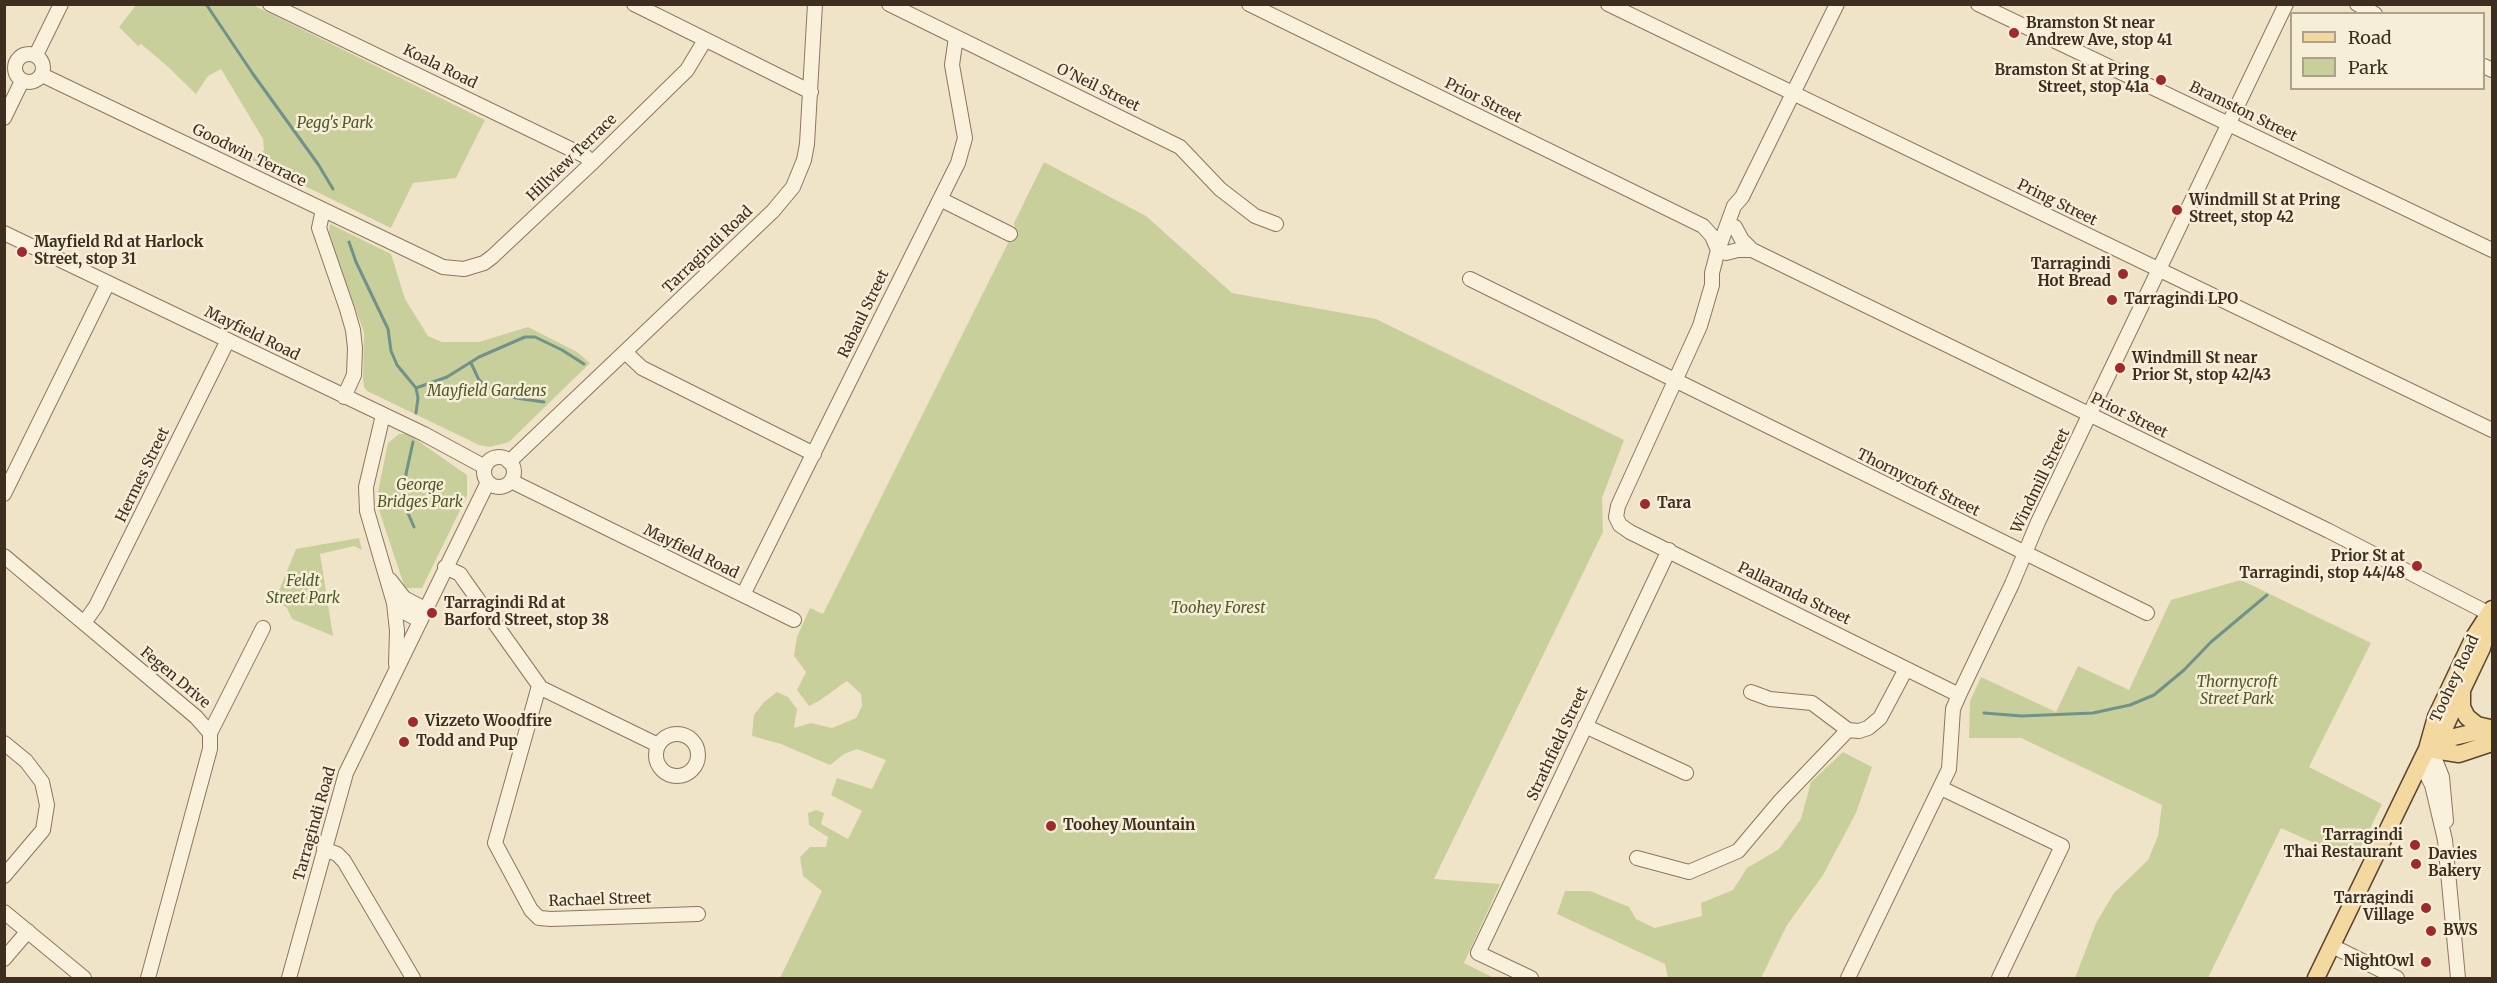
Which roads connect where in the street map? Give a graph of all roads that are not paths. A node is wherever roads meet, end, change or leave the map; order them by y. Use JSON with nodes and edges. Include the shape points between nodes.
{"nodes":[{"id":1,"x":61,"y":4,"type":"edge"},
{"id":2,"x":270,"y":4,"type":"edge"},
{"id":3,"x":634,"y":4,"type":"edge"},
{"id":4,"x":815,"y":4,"type":"edge"},
{"id":5,"x":889,"y":4,"type":"edge"},
{"id":6,"x":1249,"y":4,"type":"edge"},
{"id":7,"x":1608,"y":4,"type":"edge"},
{"id":8,"x":1837,"y":4,"type":"edge"},
{"id":9,"x":1978,"y":4,"type":"edge"},
{"id":10,"x":2286,"y":4,"type":"edge"},
{"id":11,"x":2357,"y":4,"type":"edge"},
{"id":12,"x":2371,"y":12,"type":"edge"},
{"id":13,"x":956,"y":37,"type":"junction"},
{"id":14,"x":705,"y":40,"type":"junction"},
{"id":15,"x":36,"y":55,"type":"junction"},
{"id":16,"x":10,"y":59,"type":"edge"},
{"id":17,"x":42,"y":75,"type":"junction"},
{"id":18,"x":22,"y":81,"type":"junction"},
{"id":19,"x":811,"y":92,"type":"junction"},
{"id":20,"x":1793,"y":95,"type":"junction"},
{"id":21,"x":4,"y":118,"type":"edge"},
{"id":22,"x":2229,"y":123,"type":"junction"},
{"id":23,"x":592,"y":163,"type":"junction"},
{"id":24,"x":940,"y":199,"type":"junction"},
{"id":25,"x":323,"y":210,"type":"junction"},
{"id":26,"x":1276,"y":224,"type":"dead end"},
{"id":27,"x":1731,"y":224,"type":"junction"},
{"id":28,"x":1703,"y":226,"type":"junction"},
{"id":29,"x":4,"y":233,"type":"edge"},
{"id":30,"x":1010,"y":234,"type":"dead end"},
{"id":31,"x":1752,"y":250,"type":"junction"},
{"id":32,"x":2493,"y":250,"type":"edge"},
{"id":33,"x":1722,"y":252,"type":"junction"},
{"id":34,"x":442,"y":267,"type":"joint"},
{"id":35,"x":2159,"y":269,"type":"junction"},
{"id":36,"x":1470,"y":279,"type":"dead end"},
{"id":37,"x":108,"y":283,"type":"junction"},
{"id":38,"x":228,"y":340,"type":"junction"},
{"id":39,"x":625,"y":352,"type":"junction"},
{"id":40,"x":1675,"y":380,"type":"junction"},
{"id":41,"x":344,"y":397,"type":"junction"},
{"id":42,"x":383,"y":415,"type":"junction"},
{"id":43,"x":2091,"y":416,"type":"junction"},
{"id":44,"x":2493,"y":430,"type":"edge"},
{"id":45,"x":814,"y":454,"type":"junction"},
{"id":46,"x":509,"y":462,"type":"junction"},
{"id":47,"x":485,"y":467,"type":"junction"},
{"id":48,"x":511,"y":481,"type":"junction"},
{"id":49,"x":488,"y":482,"type":"junction"},
{"id":50,"x":4,"y":494,"type":"edge"},
{"id":51,"x":1669,"y":550,"type":"junction"},
{"id":52,"x":2025,"y":554,"type":"junction"},
{"id":53,"x":4,"y":556,"type":"edge"},
{"id":54,"x":445,"y":567,"type":"junction"},
{"id":55,"x":389,"y":579,"type":"junction"},
{"id":56,"x":743,"y":595,"type":"junction"},
{"id":57,"x":394,"y":603,"type":"junction"},
{"id":58,"x":2491,"y":611,"type":"edge"},
{"id":59,"x":422,"y":614,"type":"junction"},
{"id":60,"x":2147,"y":614,"type":"dead end"},
{"id":61,"x":794,"y":620,"type":"dead end"},
{"id":62,"x":84,"y":623,"type":"junction"},
{"id":63,"x":264,"y":628,"type":"dead end"},
{"id":64,"x":396,"y":669,"type":"junction"},
{"id":65,"x":1906,"y":669,"type":"junction"},
{"id":66,"x":539,"y":686,"type":"junction"},
{"id":67,"x":2463,"y":688,"type":"junction"},
{"id":68,"x":1751,"y":692,"type":"dead end"},
{"id":69,"x":1959,"y":695,"type":"junction"},
{"id":70,"x":1585,"y":726,"type":"junction"},
{"id":71,"x":2493,"y":728,"type":"edge"},
{"id":72,"x":1848,"y":730,"type":"junction"},
{"id":73,"x":210,"y":733,"type":"junction"},
{"id":74,"x":4,"y":743,"type":"edge"},
{"id":75,"x":2493,"y":743,"type":"edge"},
{"id":76,"x":658,"y":745,"type":"dead end"},
{"id":77,"x":2425,"y":753,"type":"junction"},
{"id":78,"x":1686,"y":773,"type":"dead end"},
{"id":79,"x":1941,"y":788,"type":"junction"},
{"id":80,"x":324,"y":849,"type":"junction"},
{"id":81,"x":1637,"y":858,"type":"dead end"},
{"id":82,"x":4,"y":876,"type":"edge"},
{"id":83,"x":4,"y":912,"type":"edge"},
{"id":84,"x":698,"y":914,"type":"dead end"},
{"id":85,"x":28,"y":931,"type":"junction"},
{"id":86,"x":2332,"y":946,"type":"junction"},
{"id":87,"x":4,"y":959,"type":"edge"},
{"id":88,"x":84,"y":978,"type":"edge"},
{"id":89,"x":148,"y":978,"type":"edge"},
{"id":90,"x":289,"y":978,"type":"edge"},
{"id":91,"x":413,"y":978,"type":"edge"},
{"id":92,"x":1531,"y":978,"type":"edge"},
{"id":93,"x":1848,"y":978,"type":"edge"},
{"id":94,"x":1999,"y":978,"type":"edge"},
{"id":95,"x":2316,"y":978,"type":"edge"},
{"id":96,"x":2397,"y":978,"type":"edge"},
{"id":97,"x":2457,"y":978,"type":"edge"}],
"edges":[{"from":1,"to":15,"type":"street"},
{"from":2,"to":23,"type":"street","name":"Koala Road","via":[[585,156]]},
{"from":3,"to":14,"type":"street"},
{"from":4,"to":19,"type":"street","name":"Tarragindi Road"},
{"from":5,"to":13,"type":"street","name":"O'Neil Street"},
{"from":6,"to":28,"type":"street","name":"Prior Street"},
{"from":7,"to":20,"type":"street","name":"Pring Street"},
{"from":8,"to":20,"type":"street"},
{"from":9,"to":22,"type":"street","name":"Bramston Street"},
{"from":10,"to":22,"type":"street","name":"Windmill Street"},
{"from":11,"to":12,"type":"street"},
{"from":13,"to":24,"type":"street","name":"Rabaul Street","via":[[952,65],[965,138],[958,163]]},
{"from":13,"to":26,"type":"street","name":"O'Neil Street","via":[[1180,147],[1220,189],[1255,216]]},
{"from":14,"to":19,"type":"street"},
{"from":14,"to":23,"type":"street","name":"Hillview Terrace","via":[[687,70]]},
{"from":15,"to":16,"type":"street"},
{"from":15,"to":17,"type":"street","via":[[44,66]]},
{"from":16,"to":18,"type":"street"},
{"from":17,"to":18,"type":"street","via":[[31,83]]},
{"from":17,"to":25,"type":"street","name":"Goodwin Terrace"},
{"from":18,"to":21,"type":"street"},
{"from":19,"to":39,"type":"street","name":"Tarragindi Road","via":[[804,160],[793,187],[773,211]]},
{"from":20,"to":27,"type":"street","via":[[1734,206]]},
{"from":20,"to":35,"type":"street","name":"Pring Street"},
{"from":22,"to":32,"type":"street","name":"Bramston Street"},
{"from":22,"to":35,"type":"street","name":"Windmill Street"},
{"from":23,"to":34,"type":"street","name":"Hillview Terrace","via":[[484,263],[464,269]]},
{"from":24,"to":30,"type":"street"},
{"from":24,"to":45,"type":"street","name":"Rabaul Street"},
{"from":25,"to":34,"type":"street","name":"Goodwin Terrace"},
{"from":25,"to":41,"type":"street","via":[[319,228],[347,309],[355,348],[354,375]]},
{"from":27,"to":28,"type":"street"},
{"from":27,"to":31,"type":"street","name":"Prior Street"},
{"from":27,"to":33,"type":"street"},
{"from":28,"to":33,"type":"street"},
{"from":29,"to":37,"type":"street","name":"Mayfield Road"},
{"from":31,"to":33,"type":"street"},
{"from":31,"to":43,"type":"street","name":"Prior Street"},
{"from":33,"to":40,"type":"street","via":[[1712,273],[1700,326]]},
{"from":35,"to":43,"type":"street","name":"Windmill Street"},
{"from":35,"to":44,"type":"street","name":"Pring Street"},
{"from":36,"to":40,"type":"street","name":"Thornycroft Street"},
{"from":37,"to":38,"type":"street","name":"Mayfield Road"},
{"from":37,"to":50,"type":"street"},
{"from":38,"to":41,"type":"street","name":"Mayfield Road"},
{"from":38,"to":62,"type":"street","name":"Hermes Street"},
{"from":39,"to":45,"type":"street","via":[[642,368]]},
{"from":39,"to":46,"type":"street","name":"Tarragindi Road"},
{"from":40,"to":51,"type":"street","name":"Pallaranda Street","via":[[1617,506],[1617,521],[1630,532]]},
{"from":40,"to":52,"type":"street","name":"Thornycroft Street"},
{"from":41,"to":42,"type":"street","name":"Mayfield Road"},
{"from":42,"to":47,"type":"street","name":"Mayfield Road"},
{"from":42,"to":55,"type":"street","via":[[365,501]]},
{"from":43,"to":52,"type":"street","name":"Windmill Street"},
{"from":43,"to":58,"type":"street","name":"Prior Street"},
{"from":45,"to":56,"type":"street","name":"Rabaul Street"},
{"from":46,"to":47,"type":"street","via":[[496,458]]},
{"from":46,"to":48,"type":"street","via":[[513,471]]},
{"from":47,"to":49,"type":"street"},
{"from":48,"to":49,"type":"street","via":[[500,487]]},
{"from":48,"to":56,"type":"street","name":"Mayfield Road"},
{"from":49,"to":54,"type":"street","name":"Tarragindi Road"},
{"from":51,"to":65,"type":"street","name":"Pallaranda Street"},
{"from":51,"to":70,"type":"street","name":"Strathfield Street"},
{"from":52,"to":60,"type":"street","name":"Thornycroft Street"},
{"from":52,"to":69,"type":"street","name":"Windmill Street"},
{"from":53,"to":62,"type":"street","name":"Fegen Drive"},
{"from":54,"to":59,"type":"street","name":"Tarragindi Road"},
{"from":54,"to":66,"type":"street","via":[[460,574]]},
{"from":55,"to":57,"type":"street"},
{"from":55,"to":59,"type":"street"},
{"from":56,"to":61,"type":"street","name":"Mayfield Road"},
{"from":57,"to":59,"type":"street","via":[[401,611]]},
{"from":57,"to":64,"type":"street"},
{"from":58,"to":67,"type":"main road","name":"Toohey Road","via":[[2484,641]]},
{"from":58,"to":77,"type":"main road","name":"Toohey Road","via":[[2474,637],[2436,717]]},
{"from":59,"to":64,"type":"street","name":"Tarragindi Road"},
{"from":62,"to":73,"type":"street","name":"Fegen Drive"},
{"from":63,"to":73,"type":"street"},
{"from":64,"to":80,"type":"street","name":"Tarragindi Road","via":[[346,773]]},
{"from":65,"to":69,"type":"street","name":"Pallaranda Street"},
{"from":65,"to":72,"type":"street","via":[[1874,725],[1860,731]]},
{"from":66,"to":76,"type":"street"},
{"from":66,"to":84,"type":"street","name":"Rachael Street","via":[[495,841],[531,910],[539,918],[550,920]]},
{"from":67,"to":71,"type":"main road","via":[[2461,701],[2467,717],[2477,725]]},
{"from":67,"to":77,"type":"main road","name":"Toohey Road","via":[[2445,727]]},
{"from":68,"to":72,"type":"street","via":[[1770,699],[1812,704]]},
{"from":69,"to":79,"type":"street","name":"Windmill Street","via":[[1953,709],[1950,763]]},
{"from":70,"to":78,"type":"street"},
{"from":70,"to":92,"type":"street","name":"Strathfield Street","via":[[1478,953]]},
{"from":71,"to":77,"type":"main road","via":[[2450,738]]},
{"from":72,"to":81,"type":"street","via":[[1738,851],[1689,872]]},
{"from":73,"to":89,"type":"street","name":"Fegen Drive","via":[[210,749]]},
{"from":74,"to":82,"type":"street","via":[[26,761],[42,782],[47,806],[43,830]]},
{"from":75,"to":77,"type":"main road","via":[[2459,754]]},
{"from":77,"to":86,"type":"main road","name":"Toohey Road"},
{"from":77,"to":97,"type":"street","via":[[2440,771],[2444,790],[2442,814]]},
{"from":79,"to":93,"type":"street","name":"Windmill Street"},
{"from":79,"to":94,"type":"street","via":[[2062,846]]},
{"from":80,"to":90,"type":"street","name":"Tarragindi Road"},
{"from":80,"to":91,"type":"street","via":[[344,861]]},
{"from":83,"to":85,"type":"street"},
{"from":85,"to":87,"type":"street"},
{"from":85,"to":88,"type":"street"},
{"from":86,"to":95,"type":"main road","name":"Toohey Road"},
{"from":86,"to":96,"type":"street"}]}
